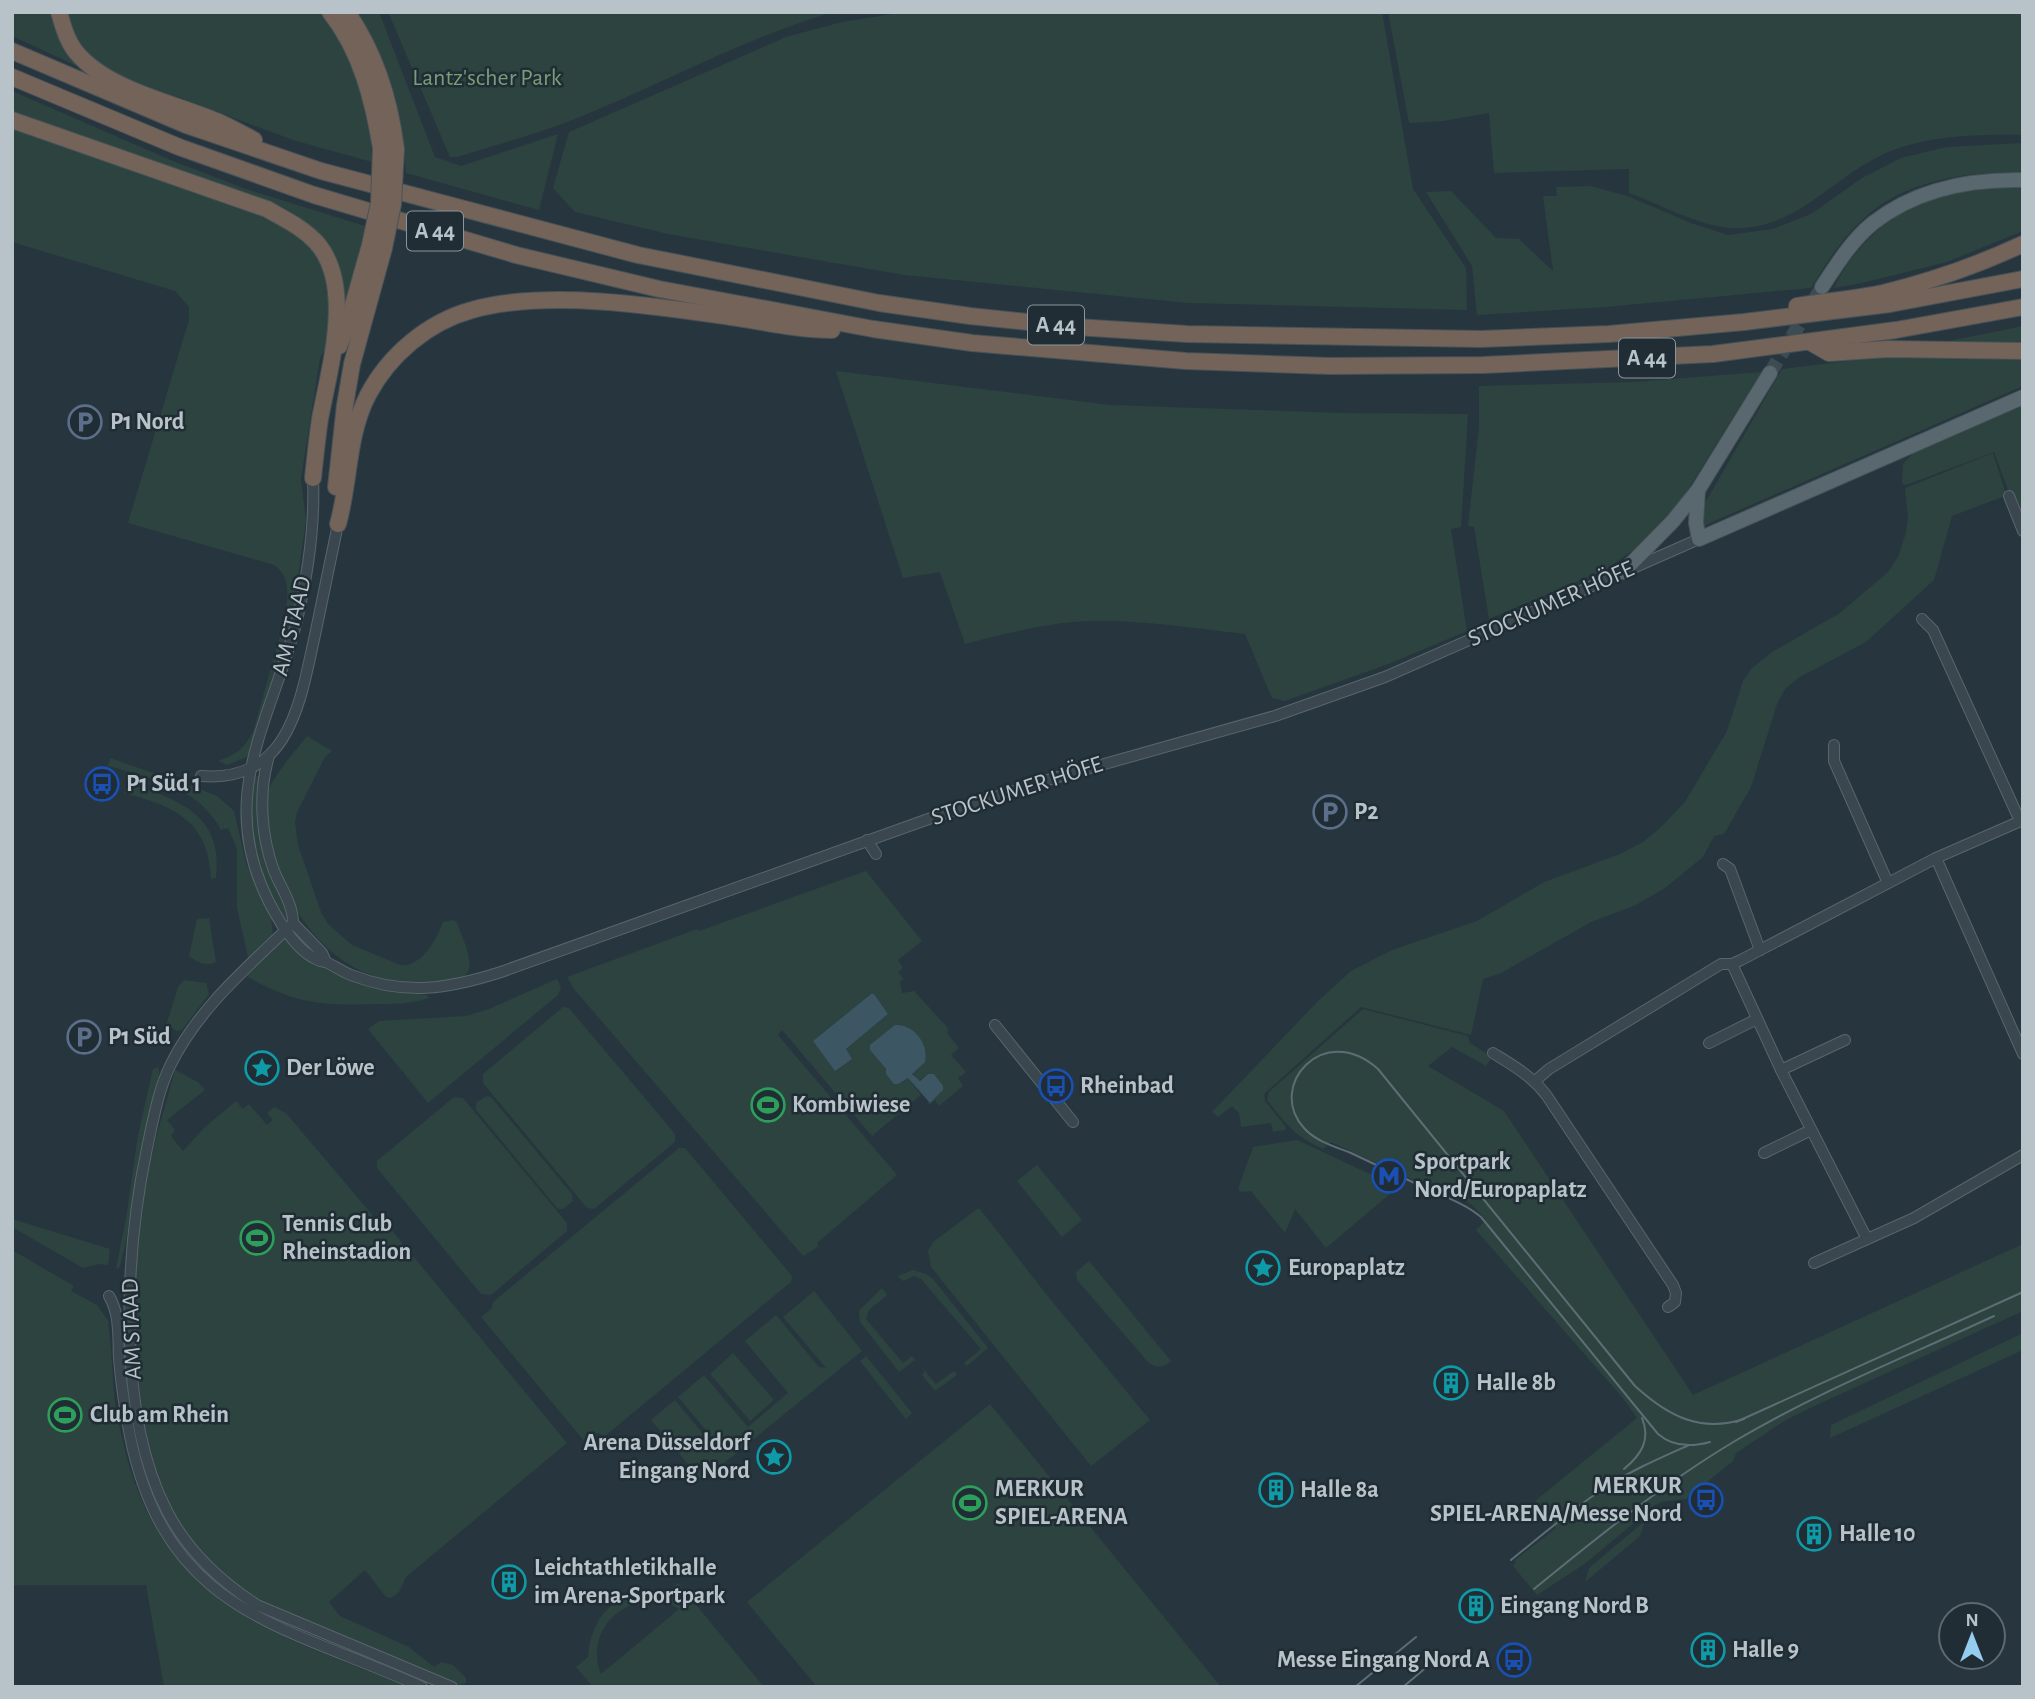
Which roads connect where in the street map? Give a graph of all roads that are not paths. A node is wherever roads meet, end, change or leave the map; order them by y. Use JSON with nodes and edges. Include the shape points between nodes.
{"nodes":[{"id":1,"x":59,"y":12,"type":"edge"},
{"id":2,"x":330,"y":12,"type":"edge"},
{"id":3,"x":347,"y":12,"type":"edge"},
{"id":4,"x":12,"y":51,"type":"edge"},
{"id":5,"x":12,"y":77,"type":"edge"},
{"id":6,"x":12,"y":120,"type":"edge"},
{"id":7,"x":388,"y":148,"type":"junction"},
{"id":8,"x":293,"y":162,"type":"junction"},
{"id":9,"x":2023,"y":180,"type":"edge"},
{"id":10,"x":2023,"y":243,"type":"edge"},
{"id":11,"x":377,"y":247,"type":"junction"},
{"id":12,"x":2023,"y":279,"type":"edge"},
{"id":13,"x":1822,"y":287,"type":"tunnel mouth"},
{"id":14,"x":2023,"y":307,"type":"edge"},
{"id":15,"x":1744,"y":322,"type":"junction"},
{"id":16,"x":873,"y":329,"type":"junction"},
{"id":17,"x":1810,"y":342,"type":"junction"},
{"id":18,"x":2023,"y":351,"type":"edge"},
{"id":19,"x":330,"y":369,"type":"junction"},
{"id":20,"x":1770,"y":373,"type":"tunnel mouth"},
{"id":21,"x":2023,"y":397,"type":"edge"},
{"id":22,"x":313,"y":478,"type":"joint"},
{"id":23,"x":1698,"y":490,"type":"junction"},
{"id":24,"x":2009,"y":496,"type":"dead end"},
{"id":25,"x":2019,"y":510,"type":"edge"},
{"id":26,"x":338,"y":524,"type":"junction"},
{"id":27,"x":2023,"y":531,"type":"edge"},
{"id":28,"x":1699,"y":539,"type":"junction"},
{"id":29,"x":1623,"y":572,"type":"junction"},
{"id":30,"x":1922,"y":619,"type":"dead end"},
{"id":31,"x":1834,"y":745,"type":"dead end"},
{"id":32,"x":269,"y":756,"type":"junction"},
{"id":33,"x":250,"y":769,"type":"junction"},
{"id":34,"x":201,"y":776,"type":"dead end"},
{"id":35,"x":2021,"y":820,"type":"edge"},
{"id":36,"x":867,"y":840,"type":"junction"},
{"id":37,"x":876,"y":854,"type":"dead end"},
{"id":38,"x":1936,"y":858,"type":"junction"},
{"id":39,"x":1723,"y":864,"type":"dead end"},
{"id":40,"x":1888,"y":883,"type":"junction"},
{"id":41,"x":289,"y":927,"type":"junction"},
{"id":42,"x":273,"y":942,"type":"junction"},
{"id":43,"x":298,"y":944,"type":"junction"},
{"id":44,"x":1760,"y":950,"type":"junction"},
{"id":45,"x":327,"y":962,"type":"junction"},
{"id":46,"x":1732,"y":964,"type":"junction"},
{"id":47,"x":1664,"y":984,"type":"dead end"},
{"id":48,"x":1669,"y":995,"type":"junction"},
{"id":49,"x":1757,"y":1019,"type":"junction"},
{"id":50,"x":995,"y":1025,"type":"dead end"},
{"id":51,"x":1844,"y":1040,"type":"dead end"},
{"id":52,"x":1709,"y":1043,"type":"dead end"},
{"id":53,"x":1493,"y":1053,"type":"dead end"},
{"id":54,"x":2023,"y":1054,"type":"edge"},
{"id":55,"x":1782,"y":1070,"type":"junction"},
{"id":56,"x":1535,"y":1081,"type":"junction"},
{"id":57,"x":1073,"y":1122,"type":"dead end"},
{"id":58,"x":1811,"y":1130,"type":"junction"},
{"id":59,"x":1764,"y":1153,"type":"dead end"},
{"id":60,"x":2023,"y":1155,"type":"edge"},
{"id":61,"x":1867,"y":1239,"type":"junction"},
{"id":62,"x":1814,"y":1263,"type":"dead end"},
{"id":63,"x":109,"y":1296,"type":"dead end"},
{"id":64,"x":1668,"y":1307,"type":"dead end"},
{"id":65,"x":422,"y":1687,"type":"edge"},
{"id":66,"x":452,"y":1687,"type":"edge"}],
"edges":[{"from":1,"to":8,"type":"highway","via":[[75,51],[92,67],[221,123]]},
{"from":2,"to":7,"type":"highway","via":[[367,82]]},
{"from":3,"to":7,"type":"highway","via":[[377,67],[392,118]]},
{"from":4,"to":8,"type":"highway","number":"A 44","via":[[186,125]]},
{"from":5,"to":16,"type":"highway","number":"A 44","via":[[179,147],[314,195],[491,248],[659,289]]},
{"from":6,"to":19,"type":"highway","via":[[267,209],[298,226],[317,243],[330,265],[336,289]]},
{"from":7,"to":11,"type":"highway","bridge":true,"via":[[393,204]]},
{"from":8,"to":15,"type":"highway","number":"A 44","via":[[638,255],[879,303],[970,316],[1187,334],[1481,340]]},
{"from":9,"to":13,"type":"main road","via":[[1963,184],[1914,198],[1873,223]]},
{"from":10,"to":15,"type":"highway","via":[[1940,278],[1783,309]]},
{"from":11,"to":19,"type":"highway"},
{"from":11,"to":26,"type":"highway","via":[[345,405],[335,495]]},
{"from":12,"to":15,"type":"highway","number":"A 44","via":[[1890,304]]},
{"from":14,"to":17,"type":"highway","number":"A 44"},
{"from":16,"to":17,"type":"highway","number":"A 44","via":[[1075,353],[1330,366],[1612,360]]},
{"from":16,"to":26,"type":"highway","via":[[819,330],[598,302],[545,301],[472,309],[418,336],[381,372],[357,417]]},
{"from":17,"to":18,"type":"highway","via":[[1829,353]]},
{"from":19,"to":22,"type":"highway"},
{"from":20,"to":23,"type":"main road"},
{"from":21,"to":28,"type":"main road"},
{"from":22,"to":33,"type":"street","name":"AM STAAD","via":[[310,546],[299,611]]},
{"from":23,"to":28,"type":"main road"},
{"from":23,"to":29,"type":"main road"},
{"from":24,"to":25,"type":"street"},
{"from":25,"to":27,"type":"street"},
{"from":26,"to":32,"type":"street","name":"AM STAAD","via":[[293,719]]},
{"from":28,"to":29,"type":"street","name":"STOCKUMER HÖFE"},
{"from":29,"to":36,"type":"street","name":"STOCKUMER HÖFE","via":[[1385,677],[1222,731],[1036,783]]},
{"from":30,"to":35,"type":"street","via":[[1933,630]]},
{"from":31,"to":40,"type":"street","via":[[1835,761]]},
{"from":32,"to":33,"type":"street","name":"AM STAAD"},
{"from":32,"to":41,"type":"street","name":"AM STAAD","via":[[263,789],[265,838],[290,906]]},
{"from":33,"to":34,"type":"street","name":"AM STAAD"},
{"from":33,"to":41,"type":"street","name":"AM STAAD","via":[[247,837],[258,879]]},
{"from":35,"to":38,"type":"street"},
{"from":36,"to":37,"type":"street"},
{"from":36,"to":45,"type":"street","name":"STOCKUMER HÖFE","via":[[457,985],[400,988],[362,979]]},
{"from":38,"to":40,"type":"street"},
{"from":38,"to":54,"type":"street"},
{"from":39,"to":44,"type":"street","via":[[1730,869]]},
{"from":40,"to":44,"type":"street"},
{"from":41,"to":42,"type":"street","name":"AM STAAD"},
{"from":41,"to":43,"type":"street","name":"STOCKUMER HÖFE"},
{"from":41,"to":45,"type":"street","name":"STOCKUMER HÖFE"},
{"from":42,"to":43,"type":"street","name":"STOCKUMER HÖFE"},
{"from":42,"to":66,"type":"street","name":"AM STAAD","via":[[207,1008],[186,1038],[165,1078],[150,1132],[133,1229],[130,1281],[132,1375],[143,1444],[159,1494],[182,1536],[206,1566],[237,1592],[257,1605]]},
{"from":43,"to":45,"type":"street","name":"STOCKUMER HÖFE","via":[[317,960]]},
{"from":44,"to":46,"type":"street"},
{"from":46,"to":48,"type":"street","via":[[1721,964]]},
{"from":46,"to":49,"type":"street"},
{"from":47,"to":48,"type":"street"},
{"from":48,"to":56,"type":"street"},
{"from":49,"to":52,"type":"street"},
{"from":49,"to":55,"type":"street"},
{"from":50,"to":57,"type":"street"},
{"from":51,"to":55,"type":"street"},
{"from":53,"to":56,"type":"street"},
{"from":55,"to":58,"type":"street"},
{"from":56,"to":64,"type":"street","via":[[1673,1285],[1675,1301]]},
{"from":58,"to":59,"type":"street"},
{"from":58,"to":61,"type":"street"},
{"from":60,"to":61,"type":"street","via":[[1914,1218]]},
{"from":61,"to":62,"type":"street"},
{"from":63,"to":65,"type":"street","name":"AM STAAD","via":[[117,1317],[124,1397],[139,1475],[153,1510],[184,1558],[222,1595],[256,1618]]}]}
